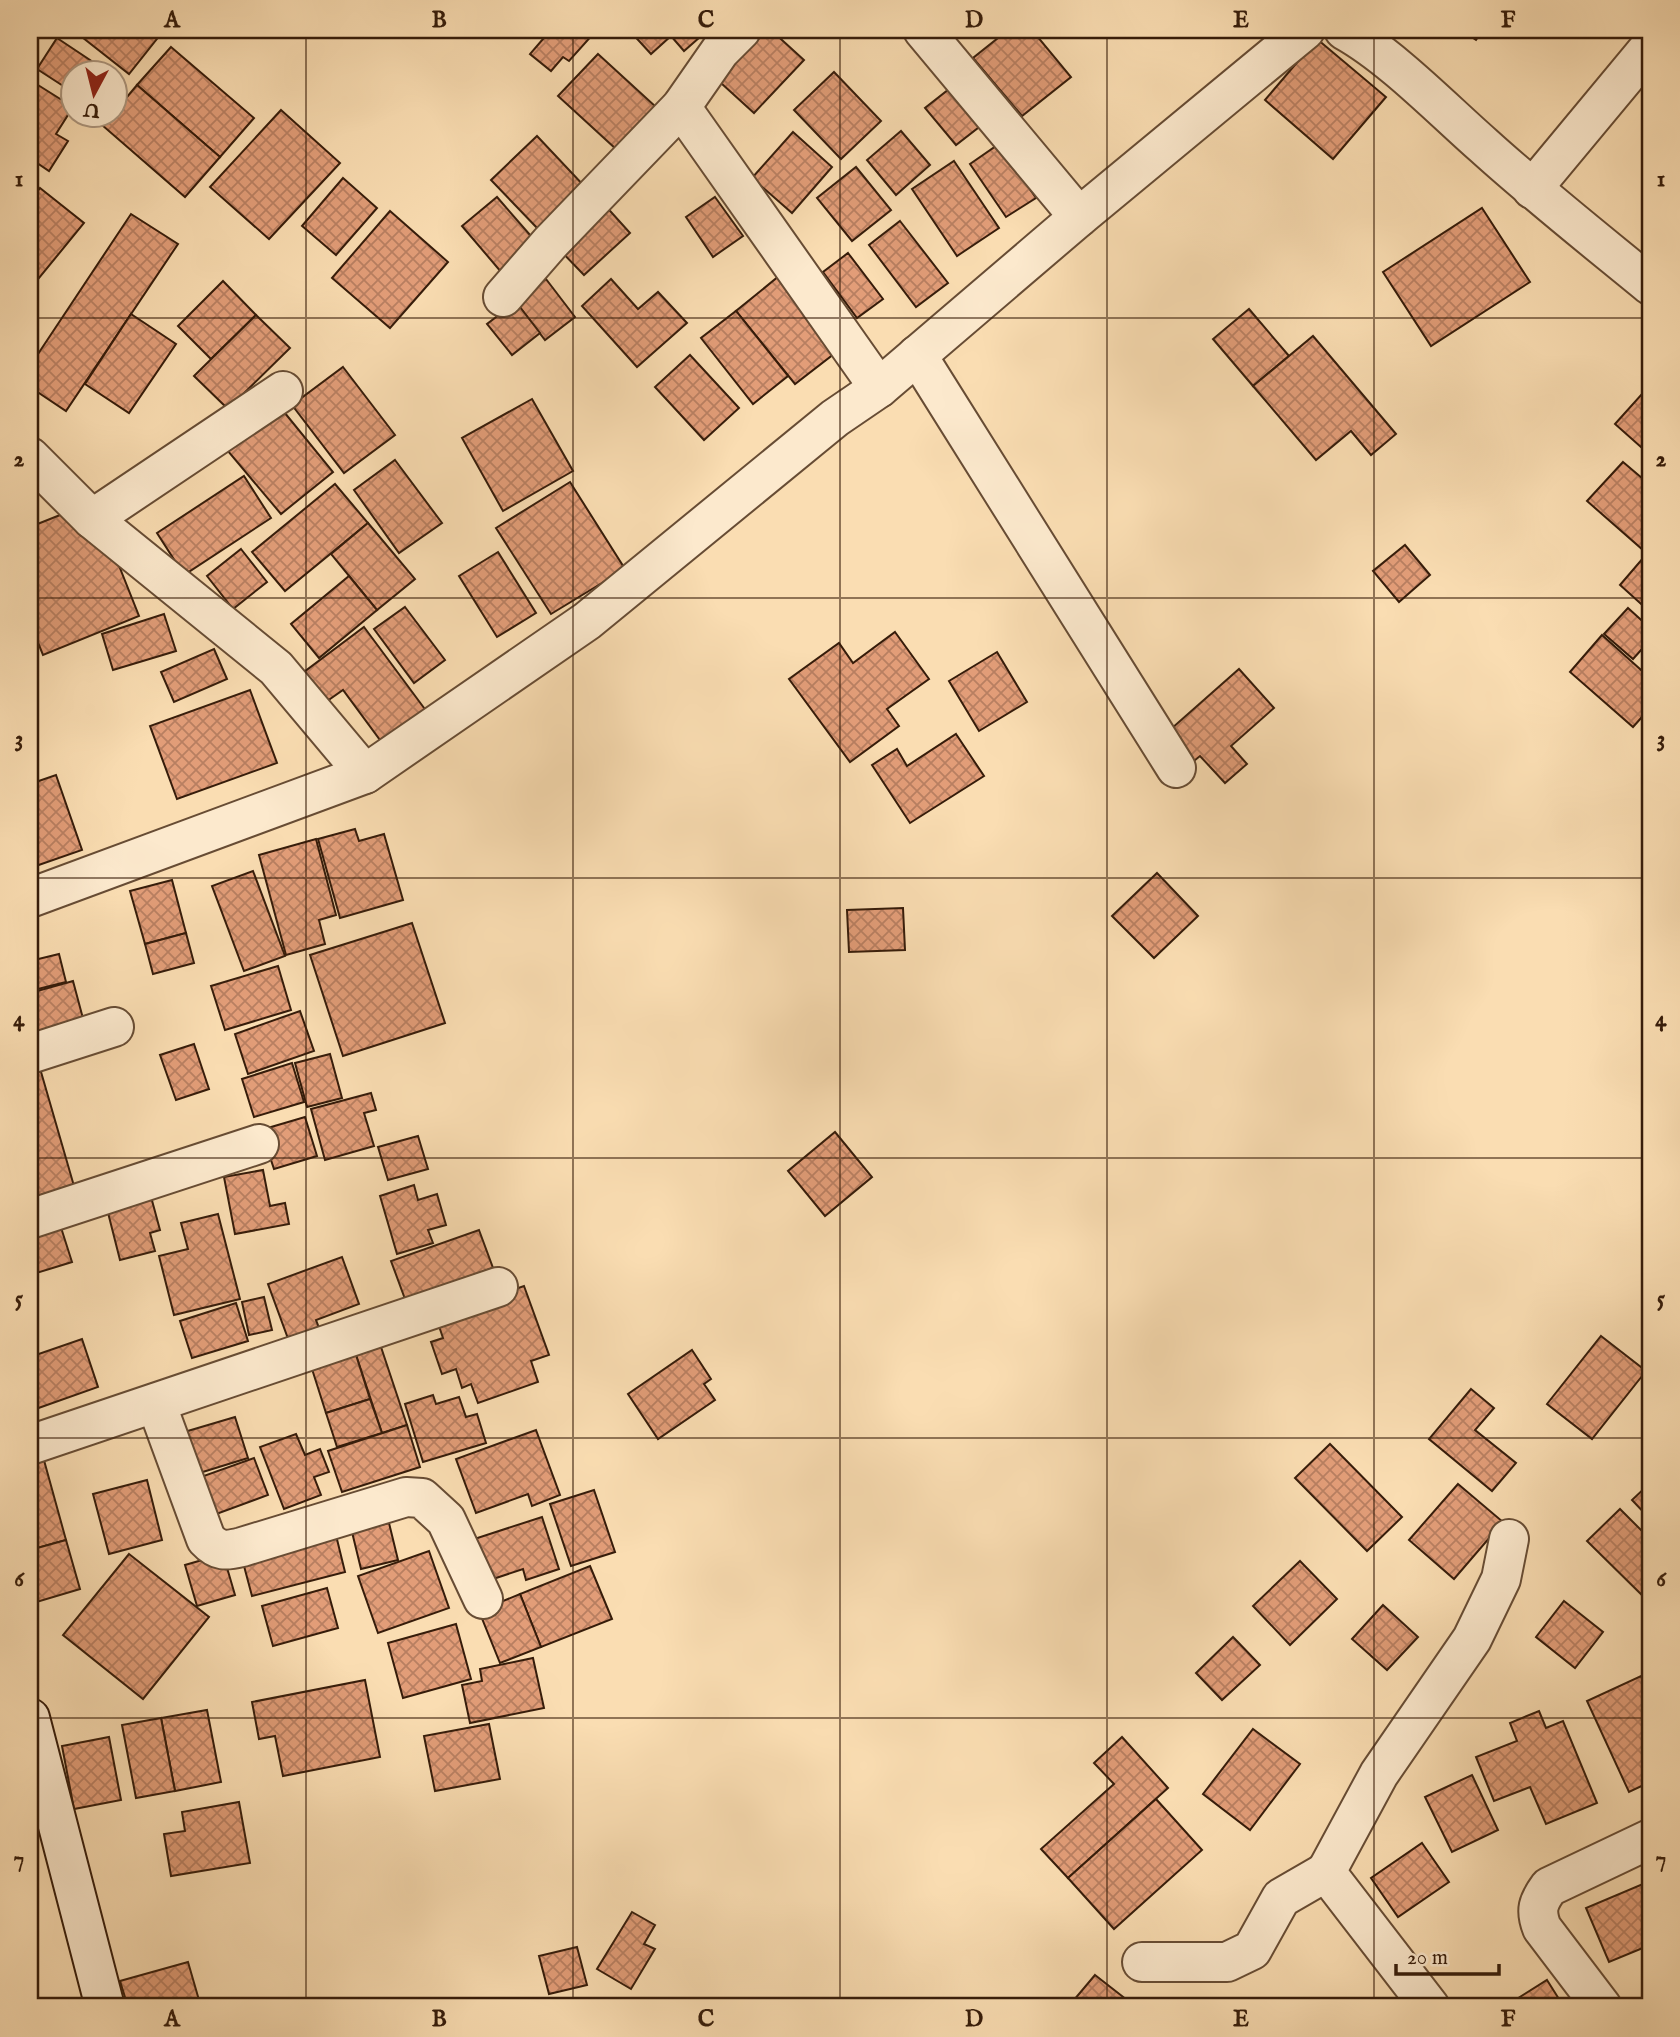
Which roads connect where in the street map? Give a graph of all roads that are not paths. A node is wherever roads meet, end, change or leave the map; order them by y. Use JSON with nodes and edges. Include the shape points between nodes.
{"nodes":[{"id":1,"x":741,"y":30,"type":"edge"},
{"id":2,"x":923,"y":30,"type":"edge"},
{"id":3,"x":1344,"y":30,"type":"edge"},
{"id":4,"x":1284,"y":36,"type":"edge"},
{"id":5,"x":1650,"y":47,"type":"edge"},
{"id":6,"x":681,"y":107,"type":"junction"},
{"id":7,"x":1532,"y":189,"type":"junction"},
{"id":8,"x":1079,"y":217,"type":"junction"},
{"id":9,"x":1650,"y":285,"type":"edge"},
{"id":10,"x":503,"y":297,"type":"dead end"},
{"id":11,"x":917,"y":355,"type":"junction"},
{"id":12,"x":879,"y":388,"type":"junction"},
{"id":13,"x":284,"y":391,"type":"dead end"},
{"id":14,"x":30,"y":457,"type":"edge"},
{"id":15,"x":92,"y":519,"type":"junction"},
{"id":16,"x":1176,"y":768,"type":"dead end"},
{"id":17,"x":365,"y":774,"type":"junction"},
{"id":18,"x":30,"y":898,"type":"edge"},
{"id":19,"x":114,"y":1027,"type":"dead end"},
{"id":20,"x":30,"y":1054,"type":"edge"},
{"id":21,"x":259,"y":1144,"type":"dead end"},
{"id":22,"x":30,"y":1219,"type":"edge"},
{"id":23,"x":498,"y":1287,"type":"dead end"},
{"id":24,"x":156,"y":1403,"type":"junction"},
{"id":25,"x":30,"y":1445,"type":"edge"},
{"id":26,"x":1509,"y":1539,"type":"dead end"},
{"id":27,"x":483,"y":1600,"type":"dead end"},
{"id":28,"x":30,"y":1718,"type":"edge"},
{"id":29,"x":1650,"y":1839,"type":"edge"},
{"id":30,"x":1326,"y":1872,"type":"junction"},
{"id":31,"x":1142,"y":1962,"type":"dead end"},
{"id":32,"x":104,"y":2007,"type":"edge"},
{"id":33,"x":1430,"y":2007,"type":"edge"},
{"id":34,"x":1602,"y":2007,"type":"edge"}],
"edges":[{"from":1,"to":6,"type":"street","via":[[720,51]]},
{"from":2,"to":8,"type":"street"},
{"from":3,"to":7,"type":"street","via":[[1413,83]]},
{"from":4,"to":8,"type":"street"},
{"from":5,"to":7,"type":"street"},
{"from":6,"to":10,"type":"street"},
{"from":6,"to":12,"type":"street"},
{"from":7,"to":9,"type":"street"},
{"from":8,"to":11,"type":"street"},
{"from":11,"to":12,"type":"street"},
{"from":11,"to":16,"type":"street"},
{"from":12,"to":17,"type":"street","via":[[835,418],[587,621]]},
{"from":13,"to":15,"type":"street"},
{"from":14,"to":15,"type":"street"},
{"from":15,"to":17,"type":"street","via":[[276,668]]},
{"from":17,"to":18,"type":"street"},
{"from":19,"to":20,"type":"street"},
{"from":21,"to":22,"type":"street"},
{"from":23,"to":24,"type":"street"},
{"from":24,"to":25,"type":"street"},
{"from":24,"to":27,"type":"street","via":[[206,1539],[214,1548],[226,1551],[406,1497],[422,1498],[446,1520]]},
{"from":26,"to":30,"type":"street","via":[[1501,1579],[1472,1639],[1379,1774]]},
{"from":28,"to":32,"type":"street"},
{"from":29,"to":34,"type":"street","via":[[1549,1887],[1538,1902],[1542,1928]]},
{"from":30,"to":31,"type":"street","via":[[1281,1898],[1252,1950],[1227,1962]]},
{"from":30,"to":33,"type":"street"}]}
